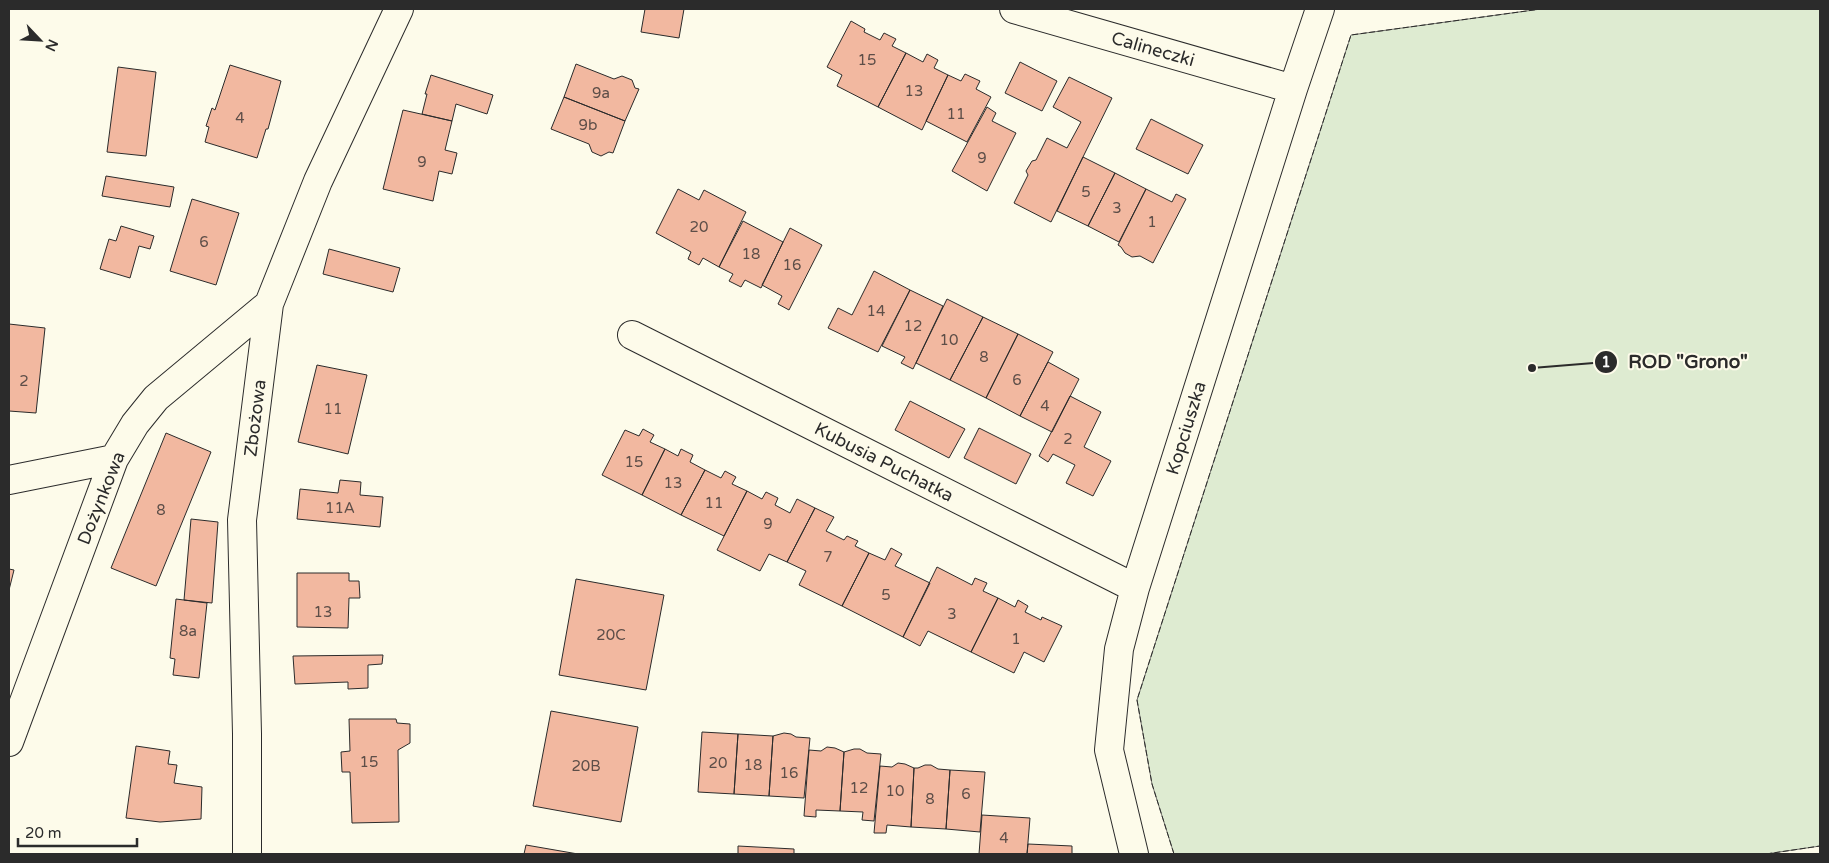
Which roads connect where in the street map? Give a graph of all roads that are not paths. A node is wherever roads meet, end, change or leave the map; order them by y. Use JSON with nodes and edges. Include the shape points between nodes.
{"nodes":[{"id":1,"x":399,"y":9,"type":"edge"},
{"id":2,"x":1014,"y":9,"type":"edge"},
{"id":3,"x":1320,"y":9,"type":"edge"},
{"id":4,"x":1293,"y":89,"type":"junction"},
{"id":5,"x":269,"y":304,"type":"junction"},
{"id":6,"x":632,"y":335,"type":"dead end"},
{"id":7,"x":114,"y":459,"type":"junction"},
{"id":8,"x":9,"y":480,"type":"edge"},
{"id":9,"x":1135,"y":588,"type":"junction"},
{"id":10,"x":9,"y":742,"type":"edge"},
{"id":11,"x":247,"y":854,"type":"edge"},
{"id":12,"x":1134,"y":854,"type":"edge"}],
"edges":[{"from":1,"to":5,"type":"street","name":"Zbożowa","via":[[318,181]]},
{"from":2,"to":4,"type":"street","name":"Calineczki"},
{"from":3,"to":4,"type":"street","name":"Kopciuszka"},
{"from":4,"to":9,"type":"street","name":"Kopciuszka"},
{"from":5,"to":7,"type":"street","name":"Dożynkowa","via":[[156,398],[135,424]]},
{"from":5,"to":11,"type":"street","name":"Zbożowa","via":[[242,520]]},
{"from":6,"to":9,"type":"street","name":"Kubusia Puchatka"},
{"from":7,"to":8,"type":"street"},
{"from":7,"to":10,"type":"street","name":"Dożynkowa"},
{"from":9,"to":12,"type":"street","name":"Kopciuszka","via":[[1118,649],[1109,750]]}]}
